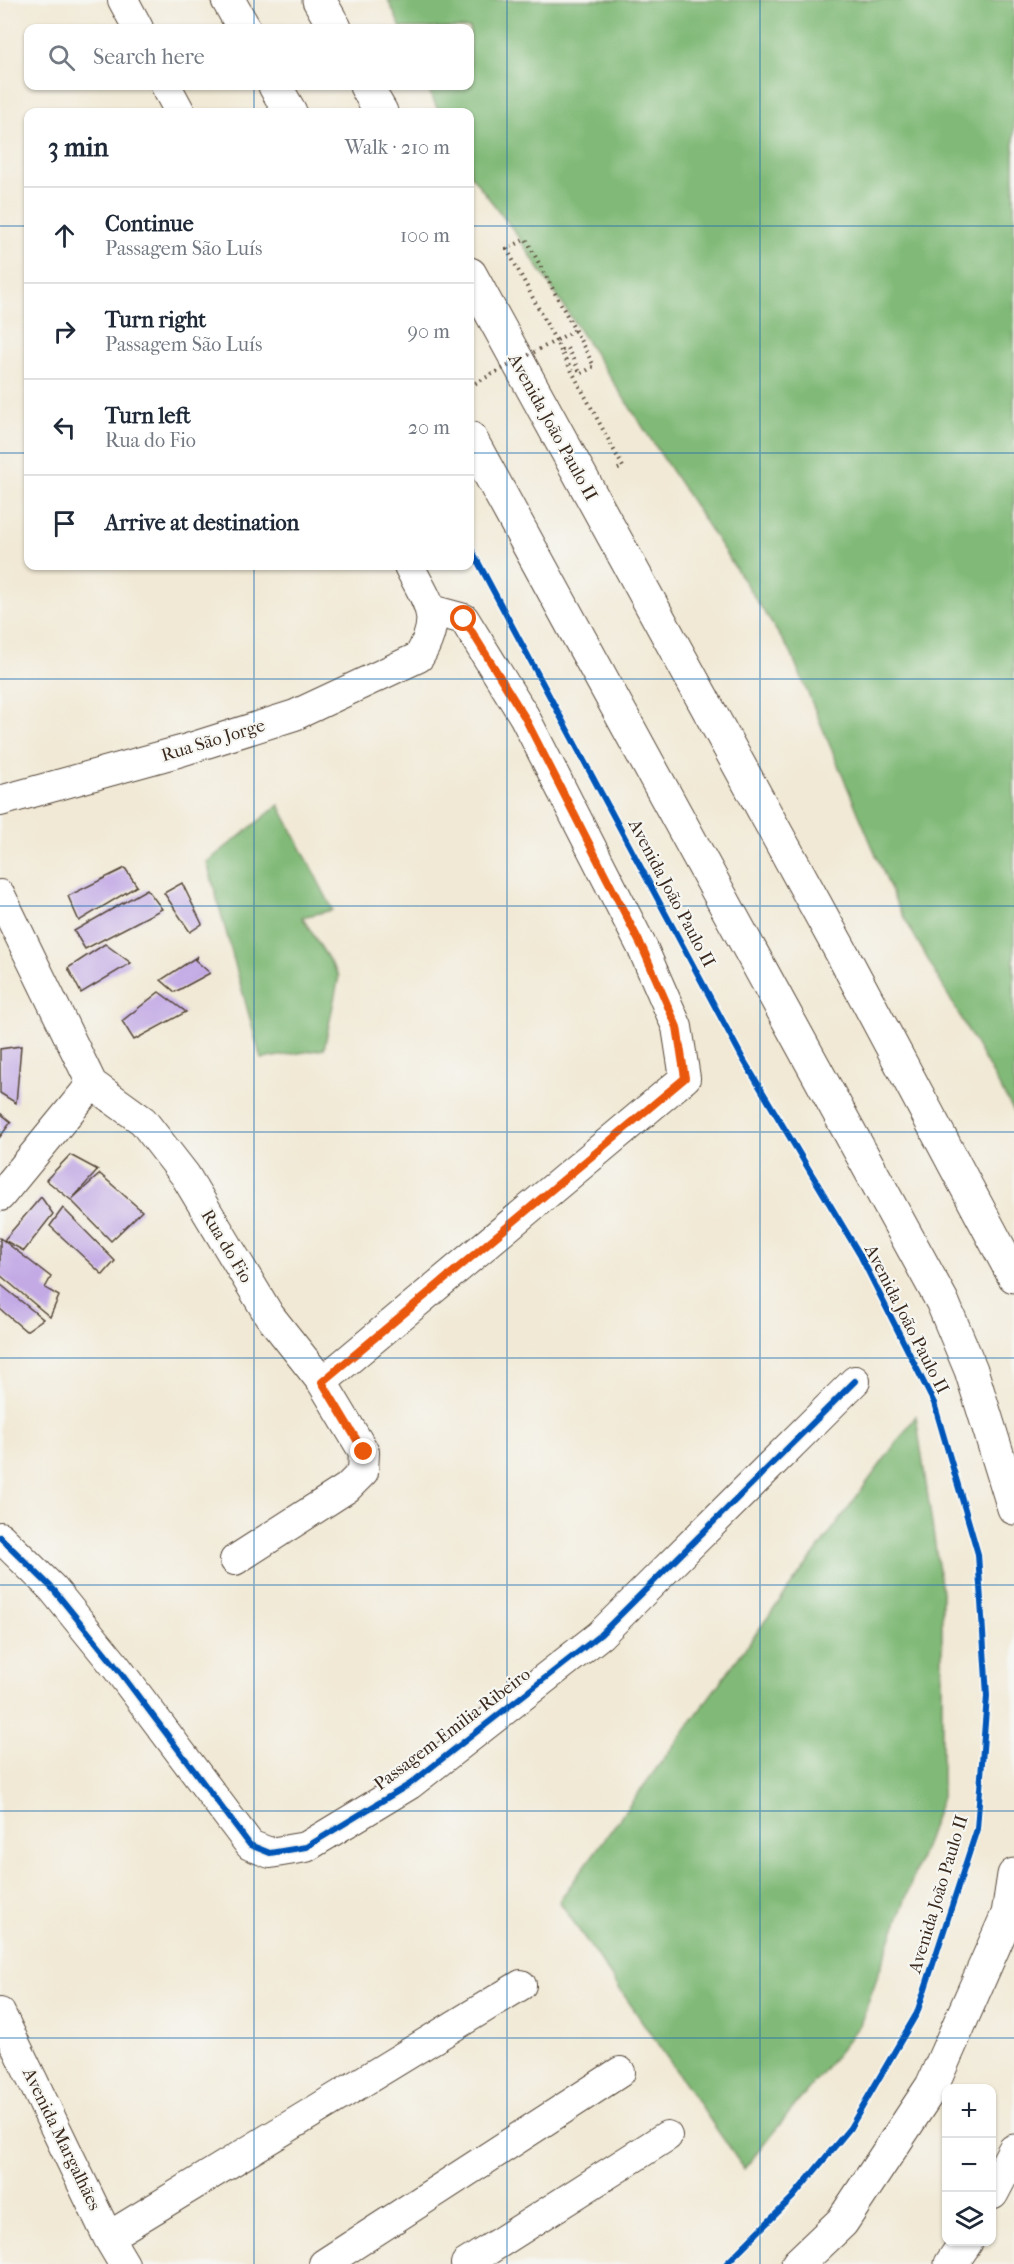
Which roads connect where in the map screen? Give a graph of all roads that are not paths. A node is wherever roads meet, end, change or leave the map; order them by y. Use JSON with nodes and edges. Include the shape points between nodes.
{"nodes":[{"id":1,"x":123,"y":0,"type":"edge"},
{"id":2,"x":228,"y":0,"type":"edge"},
{"id":3,"x":319,"y":0,"type":"edge"},
{"id":4,"x":136,"y":24,"type":"edge"},
{"id":5,"x":242,"y":24,"type":"edge"},
{"id":6,"x":333,"y":24,"type":"edge"},
{"id":7,"x":168,"y":90,"type":"edge"},
{"id":8,"x":277,"y":90,"type":"edge"},
{"id":9,"x":368,"y":90,"type":"edge"},
{"id":10,"x":178,"y":108,"type":"edge"},
{"id":11,"x":288,"y":108,"type":"edge"},
{"id":12,"x":379,"y":108,"type":"edge"},
{"id":13,"x":474,"y":281,"type":"edge"},
{"id":14,"x":474,"y":445,"type":"edge"},
{"id":15,"x":411,"y":570,"type":"edge"},
{"id":16,"x":431,"y":610,"type":"junction"},
{"id":17,"x":0,"y":801,"type":"edge"},
{"id":18,"x":0,"y":895,"type":"edge"},
{"id":19,"x":92,"y":1084,"type":"junction"},
{"id":20,"x":0,"y":1196,"type":"edge"},
{"id":21,"x":1014,"y":1276,"type":"edge"},
{"id":22,"x":855,"y":1381,"type":"dead end"},
{"id":23,"x":322,"y":1382,"type":"junction"},
{"id":24,"x":1014,"y":1508,"type":"edge"},
{"id":25,"x":0,"y":1537,"type":"edge"},
{"id":26,"x":235,"y":1560,"type":"dead end"},
{"id":27,"x":1014,"y":1875,"type":"edge"},
{"id":28,"x":521,"y":1985,"type":"dead end"},
{"id":29,"x":4,"y":2033,"type":"edge"},
{"id":30,"x":620,"y":2072,"type":"dead end"},
{"id":31,"x":667,"y":2136,"type":"dead end"},
{"id":32,"x":1014,"y":2151,"type":"edge"},
{"id":33,"x":993,"y":2192,"type":"edge"},
{"id":34,"x":108,"y":2236,"type":"junction"},
{"id":35,"x":963,"y":2246,"type":"edge"},
{"id":36,"x":124,"y":2264,"type":"edge"},
{"id":37,"x":324,"y":2264,"type":"edge"},
{"id":38,"x":466,"y":2264,"type":"edge"},
{"id":39,"x":798,"y":2264,"type":"edge"},
{"id":40,"x":951,"y":2264,"type":"edge"}],
"edges":[{"from":1,"to":4,"type":"street"},
{"from":2,"to":5,"type":"main road"},
{"from":3,"to":6,"type":"main road"},
{"from":7,"to":10,"type":"street"},
{"from":8,"to":11,"type":"main road"},
{"from":9,"to":12,"type":"main road"},
{"from":13,"to":21,"type":"main road","name":"Avenida João Paulo II"},
{"from":14,"to":24,"type":"main road","name":"Avenida João Paulo II","via":[[942,1301],[971,1370]]},
{"from":15,"to":16,"type":"street"},
{"from":16,"to":17,"type":"street","name":"Rua São Jorge","via":[[430,638],[419,657],[295,715]]},
{"from":16,"to":23,"type":"street","via":[[464,619],[524,716],[643,949],[677,1027],[685,1078]]},
{"from":18,"to":19,"type":"street","name":"Rua do Fio"},
{"from":19,"to":20,"type":"street"},
{"from":19,"to":23,"type":"street","name":"Rua do Fio","via":[[143,1120],[185,1175],[269,1315]]},
{"from":22,"to":25,"type":"street","name":"Passagem Emilia Ribeiro","via":[[600,1635],[410,1784],[306,1847],[270,1853],[250,1845],[53,1589]]},
{"from":23,"to":26,"type":"street","name":"Rua do Fio","via":[[364,1452],[363,1472],[347,1488]]},
{"from":27,"to":39,"type":"main road","via":[[1008,1914],[932,2086],[842,2222]]},
{"from":28,"to":34,"type":"street"},
{"from":29,"to":34,"type":"street","name":"Avenida Margalhães"},
{"from":30,"to":37,"type":"street"},
{"from":31,"to":38,"type":"street"},
{"from":32,"to":33,"type":"main road"},
{"from":34,"to":36,"type":"street","name":"Avenida Margalhães"},
{"from":35,"to":40,"type":"main road"}]}
